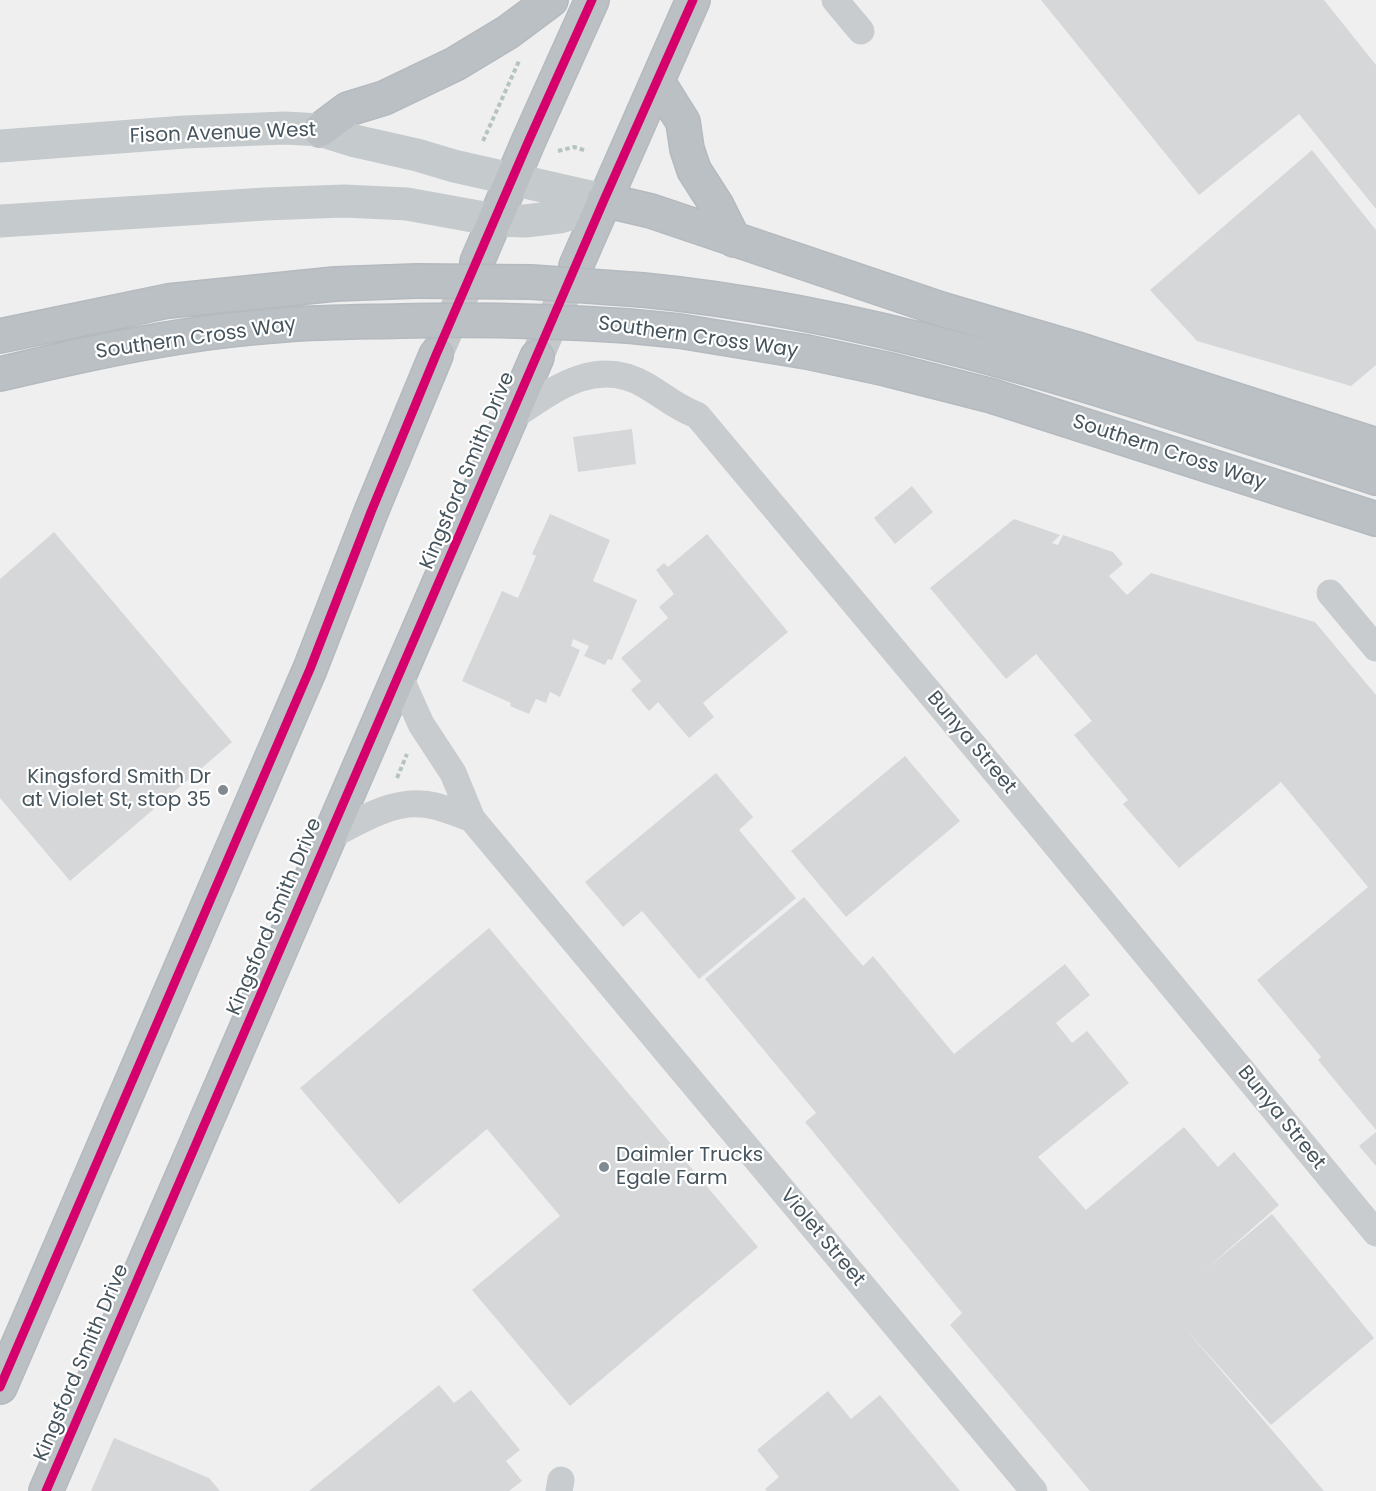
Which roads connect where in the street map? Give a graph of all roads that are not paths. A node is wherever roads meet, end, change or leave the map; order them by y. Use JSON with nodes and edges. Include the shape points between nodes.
{"nodes":[{"id":1,"x":551,"y":0,"type":"edge"},
{"id":2,"x":592,"y":0,"type":"edge"},
{"id":3,"x":693,"y":0,"type":"edge"},
{"id":4,"x":835,"y":0,"type":"edge"},
{"id":5,"x":861,"y":31,"type":"dead end"},
{"id":6,"x":658,"y":82,"type":"junction"},
{"id":7,"x":320,"y":130,"type":"junction"},
{"id":8,"x":0,"y":146,"type":"edge"},
{"id":9,"x":512,"y":179,"type":"junction"},
{"id":10,"x":603,"y":203,"type":"junction"},
{"id":11,"x":495,"y":220,"type":"junction"},
{"id":12,"x":0,"y":221,"type":"edge"},
{"id":13,"x":734,"y":240,"type":"junction"},
{"id":14,"x":477,"y":262,"type":"tunnel mouth"},
{"id":15,"x":576,"y":266,"type":"tunnel mouth"},
{"id":16,"x":0,"y":336,"type":"edge"},
{"id":17,"x":436,"y":355,"type":"tunnel mouth"},
{"id":18,"x":537,"y":357,"type":"tunnel mouth"},
{"id":19,"x":0,"y":374,"type":"edge"},
{"id":20,"x":512,"y":418,"type":"junction"},
{"id":21,"x":1376,"y":445,"type":"edge"},
{"id":22,"x":1376,"y":478,"type":"edge"},
{"id":23,"x":1376,"y":519,"type":"edge"},
{"id":24,"x":1330,"y":593,"type":"dead end"},
{"id":25,"x":1376,"y":648,"type":"edge"},
{"id":26,"x":399,"y":677,"type":"junction"},
{"id":27,"x":472,"y":819,"type":"junction"},
{"id":28,"x":330,"y":836,"type":"junction"},
{"id":29,"x":1376,"y":1233,"type":"edge"},
{"id":30,"x":0,"y":1387,"type":"edge"},
{"id":31,"x":46,"y":1491,"type":"edge"},
{"id":32,"x":1034,"y":1491,"type":"edge"}],
"edges":[{"from":1,"to":7,"type":"highway","via":[[455,64],[384,99],[348,109]]},
{"from":2,"to":9,"type":"highway"},
{"from":3,"to":6,"type":"highway"},
{"from":4,"to":5,"type":"street"},
{"from":6,"to":10,"type":"highway"},
{"from":6,"to":13,"type":"highway","via":[[683,122],[694,170]]},
{"from":7,"to":8,"type":"main road","name":"Fison Avenue West","via":[[185,132]]},
{"from":7,"to":9,"type":"main road","name":"Fison Avenue West"},
{"from":9,"to":10,"type":"main road","name":"Fison Avenue West"},
{"from":9,"to":11,"type":"highway"},
{"from":10,"to":11,"type":"main road","via":[[547,219]]},
{"from":10,"to":13,"type":"highway","via":[[651,211]]},
{"from":10,"to":15,"type":"highway"},
{"from":11,"to":12,"type":"main road","via":[[407,204],[344,201]]},
{"from":11,"to":14,"type":"highway"},
{"from":13,"to":21,"type":"highway"},
{"from":16,"to":22,"type":"highway","name":"Southern Cross Way","bridge":true,"via":[[168,301],[335,284],[531,282],[643,290],[760,304],[904,335],[1016,364]]},
{"from":17,"to":30,"type":"highway","via":[[310,669]]},
{"from":18,"to":20,"type":"highway","name":"Kingsford Smith Drive"},
{"from":19,"to":23,"type":"highway","name":"Southern Cross Way","bridge":true,"via":[[184,336],[284,325],[474,319],[562,321],[679,331],[807,352],[992,396]]},
{"from":20,"to":26,"type":"highway","name":"Kingsford Smith Drive"},
{"from":20,"to":29,"type":"street","name":"Bunya Street","via":[[566,384],[602,373],[620,374],[637,381],[698,415]]},
{"from":24,"to":25,"type":"street"},
{"from":26,"to":27,"type":"street","name":"Violet Street","via":[[421,724],[453,773]]},
{"from":26,"to":28,"type":"highway","name":"Kingsford Smith Drive"},
{"from":27,"to":28,"type":"street","via":[[433,806],[408,804]]},
{"from":27,"to":32,"type":"street","name":"Violet Street"},
{"from":28,"to":31,"type":"highway","name":"Kingsford Smith Drive"}]}
